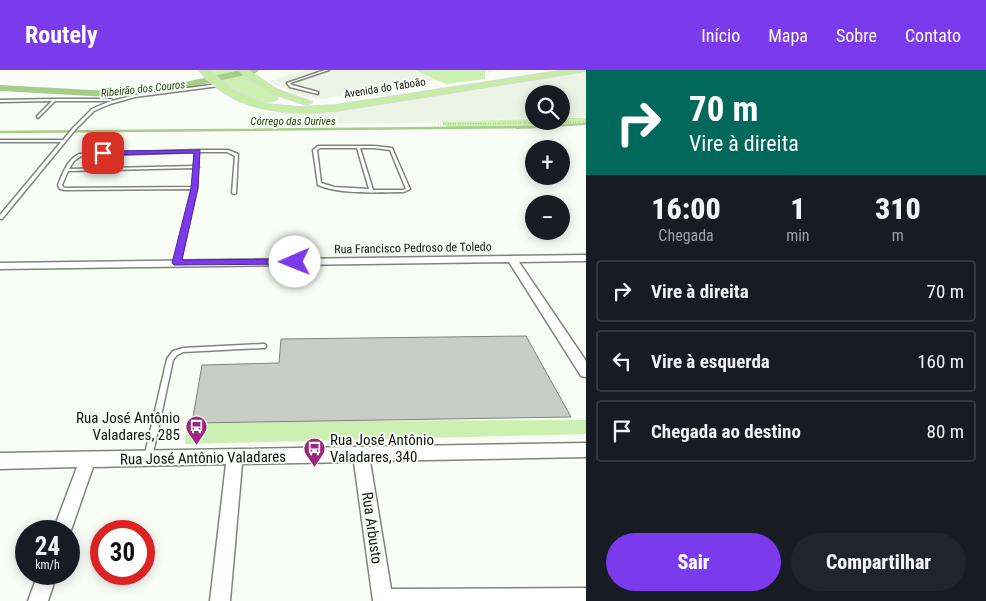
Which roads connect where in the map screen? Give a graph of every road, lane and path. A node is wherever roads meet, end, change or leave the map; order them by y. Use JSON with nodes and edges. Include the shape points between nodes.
{"nodes":[{"id":1,"x":242,"y":70,"type":"edge"},
{"id":2,"x":328,"y":70,"type":"edge"},
{"id":3,"x":564,"y":70,"type":"edge"},
{"id":4,"x":581,"y":70,"type":"edge"},
{"id":5,"x":205,"y":72,"type":"edge"},
{"id":6,"x":217,"y":84,"type":"junction"},
{"id":7,"x":317,"y":93,"type":"dead end"},
{"id":8,"x":282,"y":95,"type":"junction"},
{"id":9,"x":55,"y":100,"type":"junction"},
{"id":10,"x":118,"y":100,"type":"junction"},
{"id":11,"x":0,"y":101,"type":"edge"},
{"id":12,"x":268,"y":105,"type":"junction"},
{"id":13,"x":38,"y":117,"type":"dead end"},
{"id":14,"x":586,"y":122,"type":"edge"},
{"id":15,"x":438,"y":124,"type":"dead end"},
{"id":16,"x":0,"y":141,"type":"edge"},
{"id":17,"x":64,"y":141,"type":"junction"},
{"id":18,"x":338,"y":143,"type":"dead end"},
{"id":19,"x":345,"y":147,"type":"junction"},
{"id":20,"x":358,"y":147,"type":"junction"},
{"id":21,"x":198,"y":151,"type":"junction"},
{"id":22,"x":197,"y":168,"type":"junction"},
{"id":23,"x":66,"y":170,"type":"junction"},
{"id":24,"x":195,"y":188,"type":"junction"},
{"id":25,"x":372,"y":190,"type":"junction"},
{"id":26,"x":234,"y":193,"type":"dead end"},
{"id":27,"x":0,"y":218,"type":"edge"},
{"id":28,"x":586,"y":258,"type":"edge"},
{"id":29,"x":512,"y":259,"type":"junction"},
{"id":30,"x":177,"y":263,"type":"junction"},
{"id":31,"x":0,"y":266,"type":"edge"},
{"id":32,"x":262,"y":346,"type":"dead end"},
{"id":33,"x":586,"y":372,"type":"edge"},
{"id":34,"x":586,"y":450,"type":"edge"},
{"id":35,"x":361,"y":454,"type":"junction"},
{"id":36,"x":234,"y":458,"type":"junction"},
{"id":37,"x":148,"y":460,"type":"junction"},
{"id":38,"x":0,"y":461,"type":"edge"},
{"id":39,"x":87,"y":461,"type":"junction"},
{"id":40,"x":66,"y":520,"type":"edge"},
{"id":41,"x":43,"y":585,"type":"edge"},
{"id":42,"x":586,"y":598,"type":"edge"},
{"id":43,"x":383,"y":600,"type":"edge"},
{"id":44,"x":38,"y":601,"type":"edge"},
{"id":45,"x":220,"y":601,"type":"edge"}],
"edges":[{"from":1,"to":8,"type":"main road","name":"Avenida do Taboão"},
{"from":2,"to":7,"type":"lane","via":[[288,83]]},
{"from":3,"to":8,"type":"main road","name":"Avenida do Taboão","via":[[340,104],[308,102]]},
{"from":4,"to":12,"type":"main road","name":"Avenida do Taboão","via":[[323,110]]},
{"from":5,"to":6,"type":"main road","name":"Avenida do Taboão"},
{"from":6,"to":10,"type":"lane"},
{"from":6,"to":12,"type":"main road","name":"Avenida do Taboão","via":[[241,100]]},
{"from":8,"to":12,"type":"main road","via":[[279,101]]},
{"from":9,"to":10,"type":"lane"},
{"from":9,"to":11,"type":"lane"},
{"from":9,"to":13,"type":"lane"},
{"from":10,"to":17,"type":"lane","via":[[93,110]]},
{"from":14,"to":15,"type":"path"},
{"from":16,"to":17,"type":"lane"},
{"from":17,"to":27,"type":"lane"},
{"from":18,"to":19,"type":"lane"},
{"from":19,"to":20,"type":"lane"},
{"from":19,"to":25,"type":"lane","via":[[315,149],[319,184],[326,188]]},
{"from":20,"to":25,"type":"lane"},
{"from":20,"to":25,"type":"lane","via":[[391,149],[408,187],[404,191]]},
{"from":21,"to":22,"type":"lane"},
{"from":21,"to":23,"type":"lane","via":[[84,154],[75,156]]},
{"from":21,"to":26,"type":"lane","via":[[228,151],[237,155]]},
{"from":22,"to":23,"type":"lane"},
{"from":22,"to":24,"type":"lane"},
{"from":23,"to":24,"type":"lane","via":[[61,188]]},
{"from":24,"to":30,"type":"lane"},
{"from":28,"to":29,"type":"street","name":"Rua Francisco Pedroso de Toledo"},
{"from":29,"to":30,"type":"street","name":"Rua Francisco Pedroso de Toledo"},
{"from":29,"to":33,"type":"street"},
{"from":30,"to":31,"type":"street","name":"Rua Francisco Pedroso de Toledo"},
{"from":32,"to":37,"type":"lane","via":[[175,353],[170,359]]},
{"from":34,"to":35,"type":"street","name":"Rua José Antônio Valadares"},
{"from":35,"to":36,"type":"street","name":"Rua José Antônio Valadares"},
{"from":35,"to":43,"type":"street","name":"Rua Arbusto"},
{"from":36,"to":37,"type":"street","name":"Rua José Antônio Valadares"},
{"from":36,"to":45,"type":"street"},
{"from":37,"to":39,"type":"street","name":"Rua José Antônio Valadares"},
{"from":38,"to":39,"type":"street","name":"Rua José Antônio Valadares"},
{"from":39,"to":40,"type":"street"},
{"from":41,"to":44,"type":"street"},
{"from":42,"to":43,"type":"street"}]}
